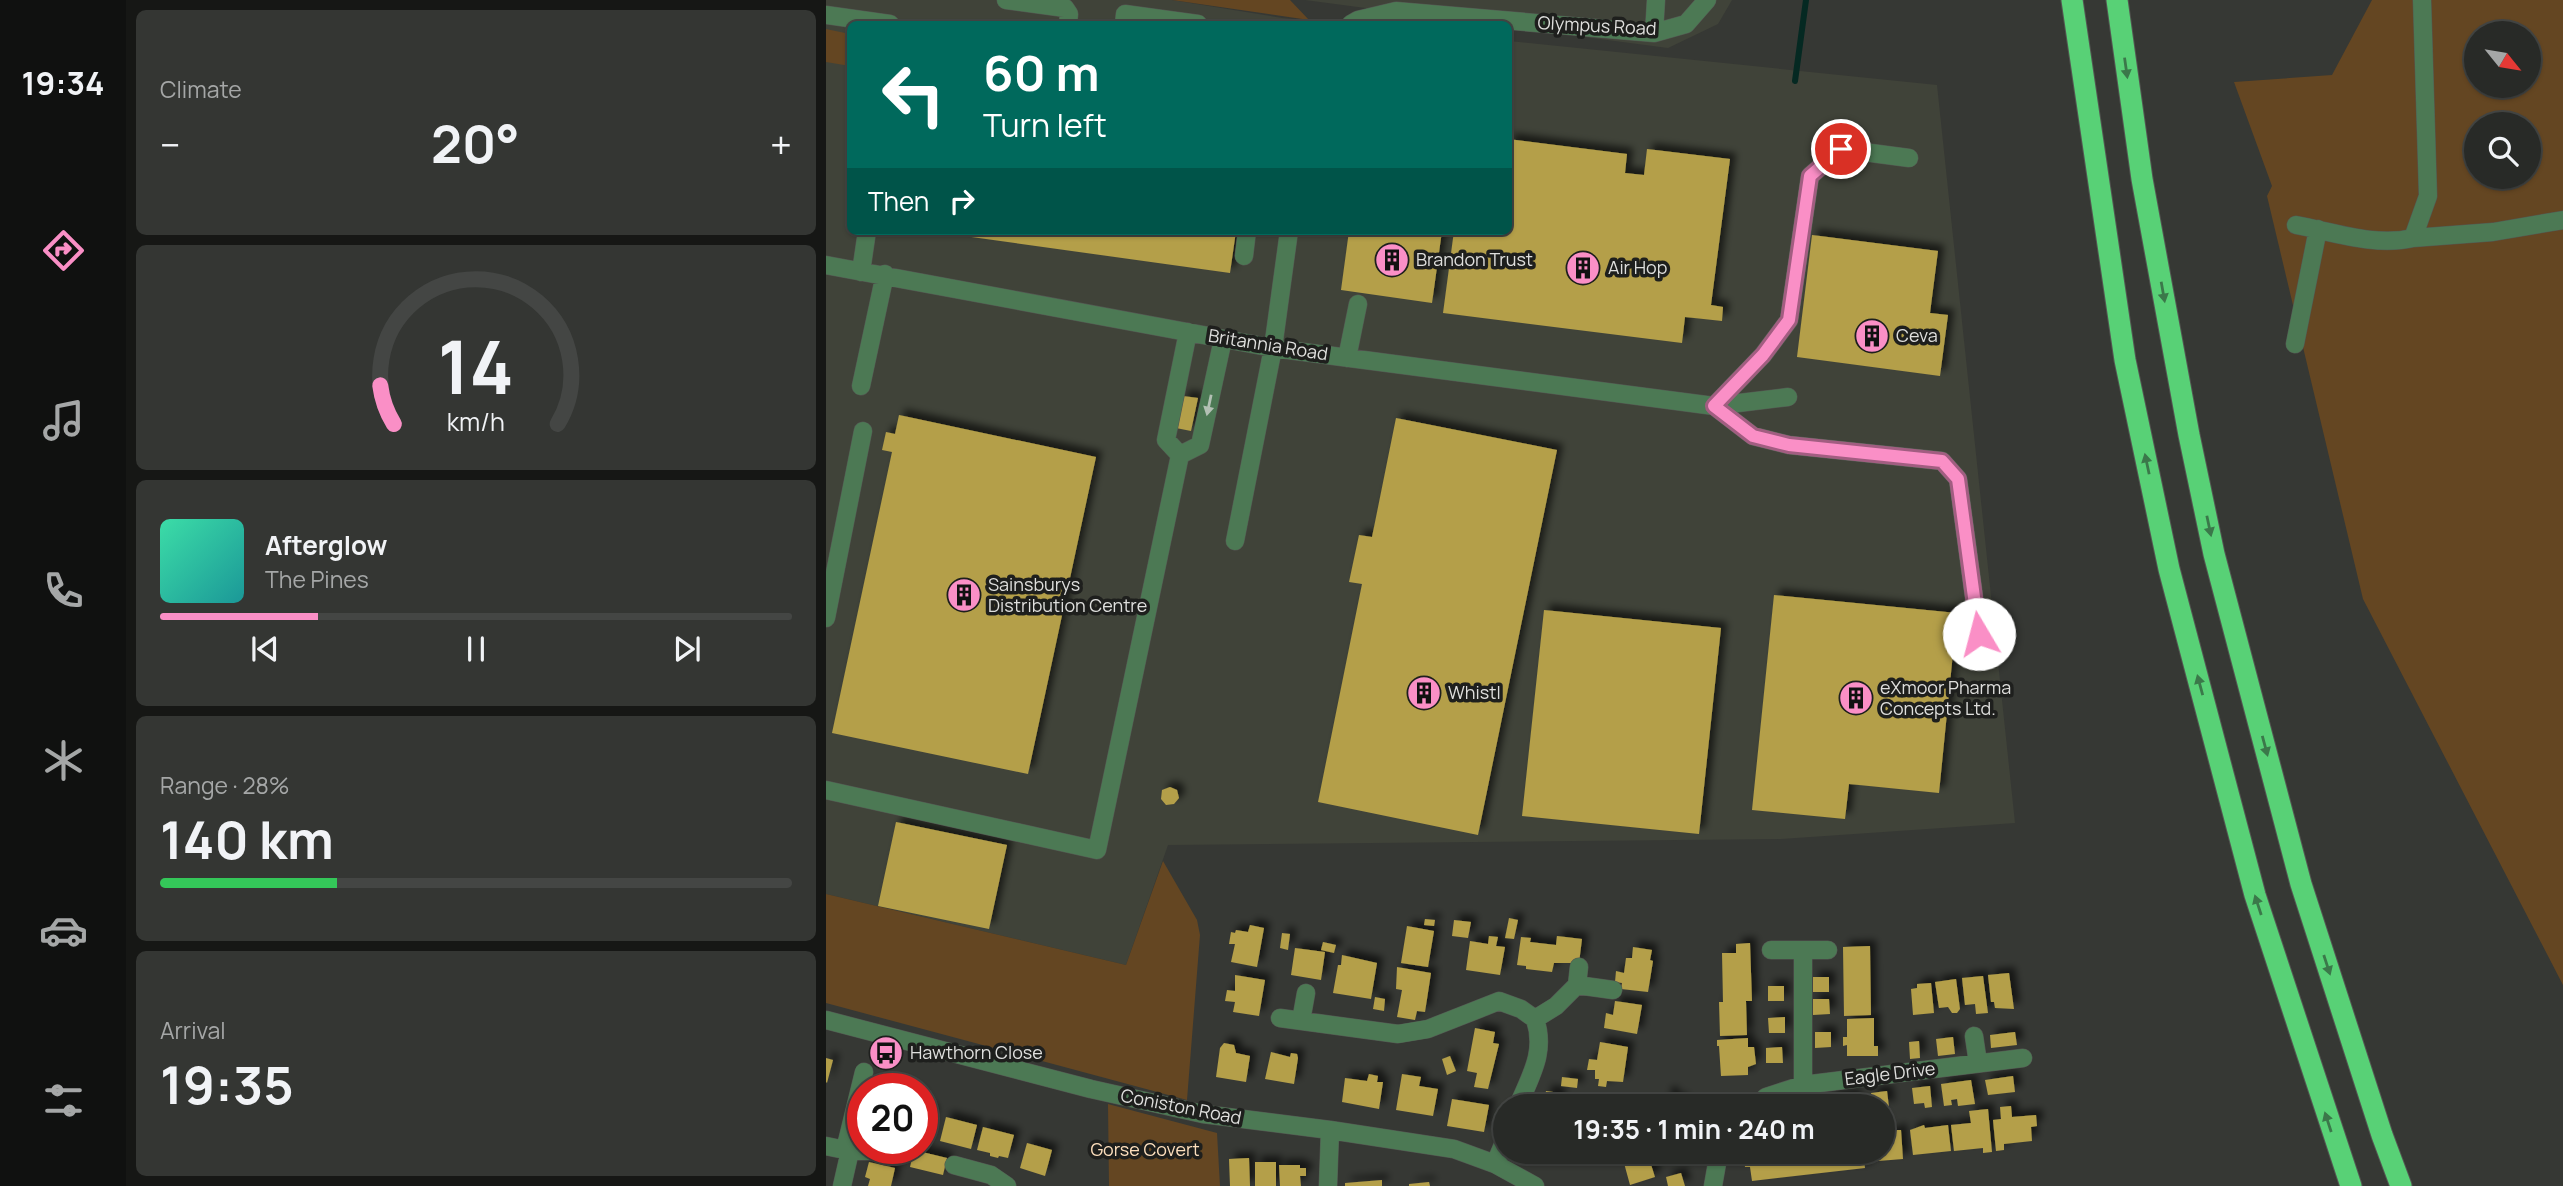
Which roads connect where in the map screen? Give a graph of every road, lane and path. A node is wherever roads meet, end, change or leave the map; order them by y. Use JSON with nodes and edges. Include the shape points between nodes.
{"nodes":[{"id":1,"x":1006,"y":0,"type":"edge"},
{"id":2,"x":1656,"y":0,"type":"edge"},
{"id":3,"x":1707,"y":0,"type":"edge"},
{"id":4,"x":2072,"y":0,"type":"edge"},
{"id":5,"x":2118,"y":0,"type":"edge"},
{"id":6,"x":2423,"y":0,"type":"edge"},
{"id":7,"x":826,"y":15,"type":"edge"},
{"id":8,"x":869,"y":21,"type":"edge"},
{"id":9,"x":1068,"y":21,"type":"edge"},
{"id":10,"x":1124,"y":21,"type":"edge"},
{"id":11,"x":1176,"y":21,"type":"edge"},
{"id":12,"x":1356,"y":21,"type":"edge"},
{"id":13,"x":1654,"y":33,"type":"junction"},
{"id":14,"x":1909,"y":158,"type":"dead end"},
{"id":15,"x":2563,"y":220,"type":"edge"},
{"id":16,"x":2296,"y":225,"type":"dead end"},
{"id":17,"x":2318,"y":229,"type":"junction"},
{"id":18,"x":866,"y":235,"type":"edge"},
{"id":19,"x":1247,"y":235,"type":"edge"},
{"id":20,"x":1287,"y":235,"type":"edge"},
{"id":21,"x":2413,"y":238,"type":"junction"},
{"id":22,"x":1244,"y":256,"type":"dead end"},
{"id":23,"x":826,"y":265,"type":"edge"},
{"id":24,"x":860,"y":272,"type":"junction"},
{"id":25,"x":885,"y":274,"type":"junction"},
{"id":26,"x":1358,"y":304,"type":"dead end"},
{"id":27,"x":1188,"y":332,"type":"junction"},
{"id":28,"x":1223,"y":339,"type":"junction"},
{"id":29,"x":2295,"y":344,"type":"dead end"},
{"id":30,"x":1273,"y":348,"type":"junction"},
{"id":31,"x":1347,"y":358,"type":"junction"},
{"id":32,"x":861,"y":386,"type":"dead end"},
{"id":33,"x":1788,"y":397,"type":"dead end"},
{"id":34,"x":1714,"y":406,"type":"junction"},
{"id":35,"x":863,"y":432,"type":"dead end"},
{"id":36,"x":1180,"y":456,"type":"junction"},
{"id":37,"x":1235,"y":541,"type":"dead end"},
{"id":38,"x":826,"y":618,"type":"edge"},
{"id":39,"x":1979,"y":634,"type":"dead end"},
{"id":40,"x":826,"y":790,"type":"edge"},
{"id":41,"x":1771,"y":950,"type":"dead end"},
{"id":42,"x":1828,"y":950,"type":"dead end"},
{"id":43,"x":1803,"y":951,"type":"junction"},
{"id":44,"x":1614,"y":990,"type":"dead end"},
{"id":45,"x":1306,"y":993,"type":"dead end"},
{"id":46,"x":1280,"y":1018,"type":"dead end"},
{"id":47,"x":1535,"y":1019,"type":"junction"},
{"id":48,"x":826,"y":1020,"type":"edge"},
{"id":49,"x":1301,"y":1021,"type":"junction"},
{"id":50,"x":1974,"y":1036,"type":"dead end"},
{"id":51,"x":2023,"y":1058,"type":"dead end"},
{"id":52,"x":1978,"y":1063,"type":"junction"},
{"id":53,"x":1803,"y":1085,"type":"junction"},
{"id":54,"x":1523,"y":1094,"type":"edge"},
{"id":55,"x":1775,"y":1094,"type":"edge"},
{"id":56,"x":1330,"y":1130,"type":"junction"},
{"id":57,"x":826,"y":1146,"type":"edge"},
{"id":58,"x":847,"y":1150,"type":"joint"},
{"id":59,"x":1493,"y":1163,"type":"edge"},
{"id":60,"x":1495,"y":1164,"type":"edge"},
{"id":61,"x":1717,"y":1164,"type":"edge"},
{"id":62,"x":954,"y":1165,"type":"dead end"},
{"id":63,"x":842,"y":1186,"type":"edge"},
{"id":64,"x":1007,"y":1186,"type":"edge"},
{"id":65,"x":1328,"y":1186,"type":"edge"},
{"id":66,"x":1535,"y":1186,"type":"edge"},
{"id":67,"x":1713,"y":1186,"type":"edge"},
{"id":68,"x":2351,"y":1186,"type":"edge"},
{"id":69,"x":2401,"y":1186,"type":"edge"}],
"edges":[{"from":1,"to":9,"type":"street","via":[[1065,8]]},
{"from":2,"to":13,"type":"street"},
{"from":3,"to":13,"type":"street","name":"Olympus Road","via":[[1686,24]]},
{"from":68,"to":4,"type":"highway","one_way":true,"via":[[2255,895],[2169,569],[2125,360]]},
{"from":5,"to":69,"type":"highway","one_way":true,"via":[[2142,179],[2214,554],[2301,884]]},
{"from":6,"to":21,"type":"street","via":[[2428,196]]},
{"from":7,"to":8,"type":"street"},
{"from":10,"to":11,"type":"street","via":[[1125,14]]},
{"from":12,"to":13,"type":"street","name":"Olympus Road","via":[[1396,11]]},
{"from":14,"to":34,"type":"street","via":[[1841,149],[1810,176],[1789,320]]},
{"from":15,"to":21,"type":"street","via":[[2493,232]]},
{"from":16,"to":17,"type":"street"},
{"from":17,"to":21,"type":"street","via":[[2373,240]]},
{"from":17,"to":29,"type":"street"},
{"from":18,"to":24,"type":"street"},
{"from":19,"to":22,"type":"street"},
{"from":20,"to":30,"type":"street"},
{"from":23,"to":24,"type":"street","name":"Britannia Road"},
{"from":24,"to":25,"type":"street","name":"Britannia Road"},
{"from":25,"to":27,"type":"street","name":"Britannia Road"},
{"from":25,"to":32,"type":"street"},
{"from":26,"to":31,"type":"street"},
{"from":27,"to":28,"type":"street","name":"Britannia Road"},
{"from":27,"to":36,"type":"street","via":[[1166,440]]},
{"from":28,"to":30,"type":"street","name":"Britannia Road"},
{"from":28,"to":36,"type":"street","one_way":true,"via":[[1200,445]]},
{"from":30,"to":31,"type":"street","name":"Britannia Road"},
{"from":30,"to":37,"type":"street"},
{"from":31,"to":34,"type":"street","name":"Britannia Road"},
{"from":33,"to":34,"type":"street","name":"Britannia Road"},
{"from":34,"to":39,"type":"street","via":[[1753,436],[1789,445],[1942,461],[1958,479]]},
{"from":35,"to":38,"type":"street"},
{"from":36,"to":40,"type":"street","via":[[1097,850]]},
{"from":41,"to":43,"type":"street"},
{"from":42,"to":43,"type":"street"},
{"from":43,"to":53,"type":"street"},
{"from":44,"to":47,"type":"street","via":[[1578,976],[1556,1006]]},
{"from":45,"to":49,"type":"street"},
{"from":46,"to":49,"type":"street"},
{"from":47,"to":49,"type":"street","via":[[1499,1001],[1427,1029],[1398,1034]]},
{"from":47,"to":54,"type":"street","via":[[1541,1043]]},
{"from":48,"to":56,"type":"street","name":"Coniston Road","via":[[1172,1108]]},
{"from":50,"to":52,"type":"street"},
{"from":51,"to":52,"type":"street","name":"Eagle Drive"},
{"from":52,"to":53,"type":"street","name":"Eagle Drive"},
{"from":53,"to":55,"type":"street","name":"Eagle Drive"},
{"from":56,"to":59,"type":"street","name":"Coniston Road","via":[[1454,1149]]},
{"from":56,"to":65,"type":"street"},
{"from":57,"to":58,"type":"street"},
{"from":58,"to":63,"type":"street"},
{"from":60,"to":66,"type":"street","name":"Coniston Road"},
{"from":61,"to":67,"type":"street"},
{"from":62,"to":64,"type":"street","via":[[991,1175]]}]}
